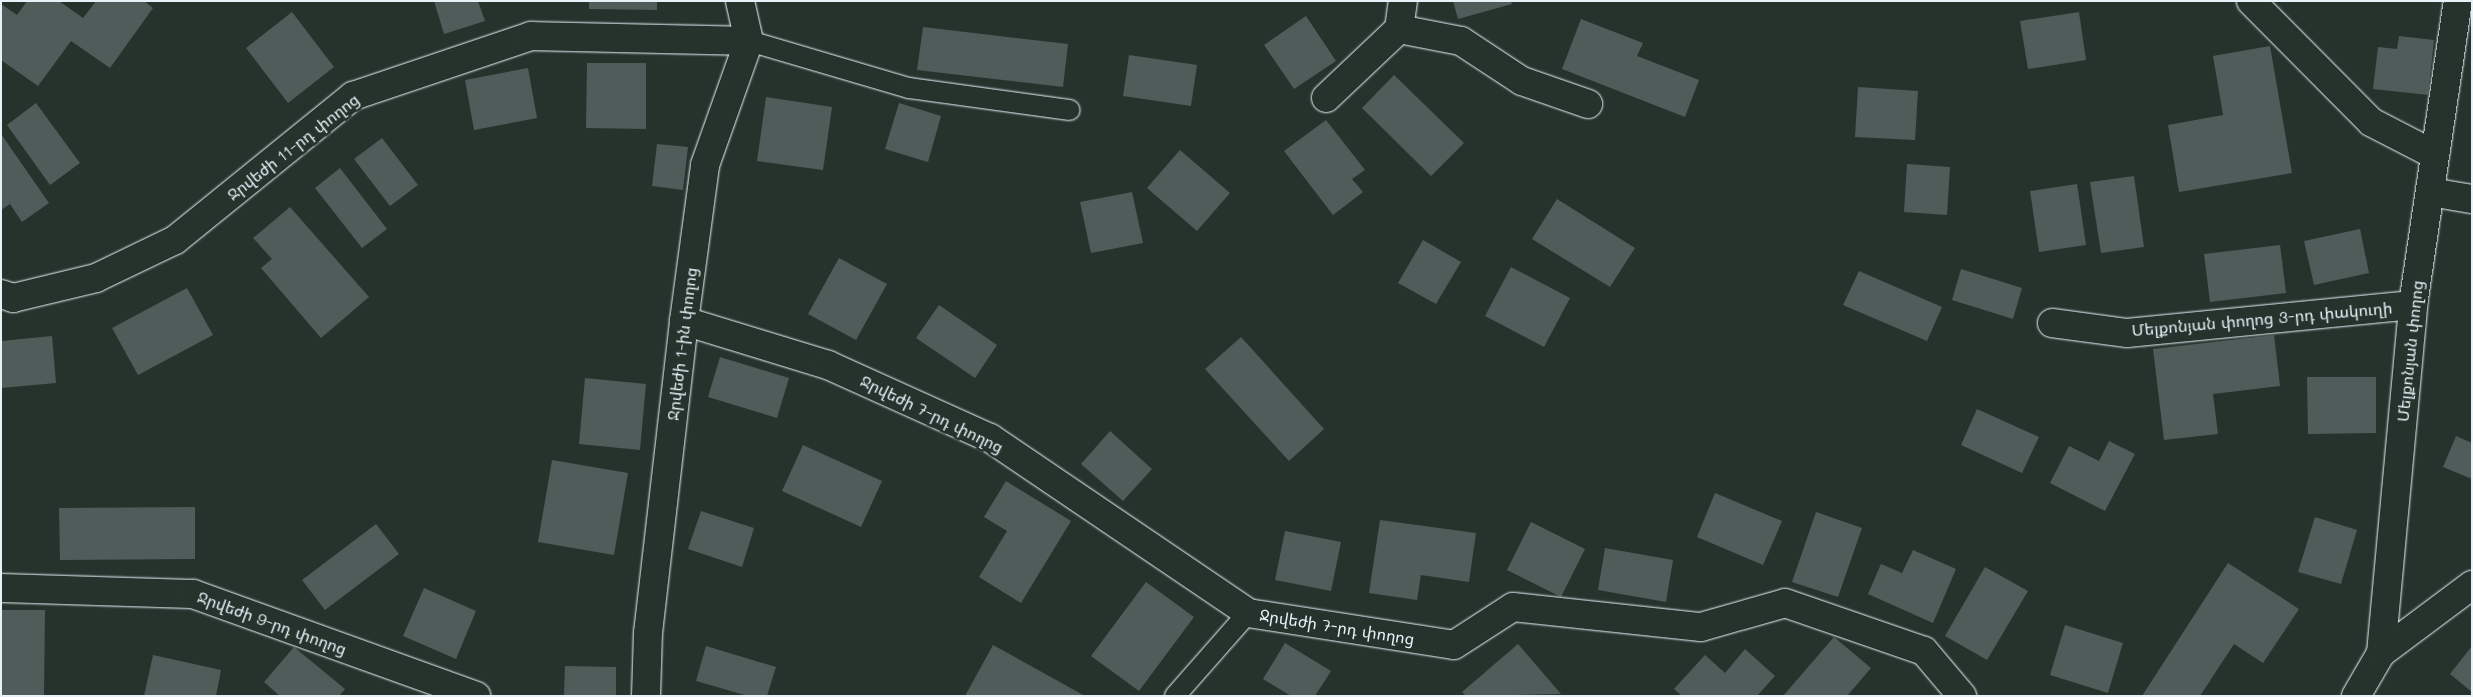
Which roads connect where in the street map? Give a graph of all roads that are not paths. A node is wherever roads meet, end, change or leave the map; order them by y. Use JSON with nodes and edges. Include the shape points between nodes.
{"nodes":[{"id":1,"x":740,"y":1,"type":"edge"},
{"id":2,"x":1403,"y":1,"type":"edge"},
{"id":3,"x":2251,"y":1,"type":"edge"},
{"id":4,"x":2458,"y":1,"type":"edge"},
{"id":5,"x":1399,"y":29,"type":"junction"},
{"id":6,"x":749,"y":40,"type":"junction"},
{"id":7,"x":1326,"y":98,"type":"dead end"},
{"id":8,"x":1588,"y":104,"type":"dead end"},
{"id":9,"x":1069,"y":110,"type":"dead end"},
{"id":10,"x":2435,"y":154,"type":"junction"},
{"id":11,"x":2430,"y":192,"type":"junction"},
{"id":12,"x":2472,"y":199,"type":"edge"},
{"id":13,"x":1,"y":294,"type":"edge"},
{"id":14,"x":2414,"y":305,"type":"junction"},
{"id":15,"x":684,"y":321,"type":"junction"},
{"id":16,"x":2052,"y":323,"type":"dead end"},
{"id":17,"x":2472,"y":585,"type":"edge"},
{"id":18,"x":1,"y":588,"type":"edge"},
{"id":19,"x":1248,"y":613,"type":"junction"},
{"id":20,"x":2381,"y":653,"type":"junction"},
{"id":21,"x":476,"y":696,"type":"edge"},
{"id":22,"x":646,"y":696,"type":"edge"},
{"id":23,"x":1175,"y":696,"type":"edge"},
{"id":24,"x":1962,"y":696,"type":"edge"},
{"id":25,"x":2356,"y":696,"type":"edge"}],
"edges":[{"from":1,"to":6,"type":"street"},
{"from":2,"to":5,"type":"street"},
{"from":3,"to":10,"type":"street","via":[[2371,122]]},
{"from":4,"to":10,"type":"street","name":"Մելքոնյան փողոց"},
{"from":5,"to":7,"type":"street"},
{"from":5,"to":8,"type":"street","via":[[1461,41],[1522,82]]},
{"from":6,"to":9,"type":"lane","via":[[909,88]]},
{"from":6,"to":13,"type":"street","name":"Ջրվեժի 11-րդ փողոց","via":[[531,36],[353,96],[175,240],[96,278],[13,298]]},
{"from":6,"to":15,"type":"street","name":"Ջրվեժի 1-ին փողոց","via":[[705,164]]},
{"from":10,"to":11,"type":"street","name":"Մելքոնյան փողոց"},
{"from":11,"to":12,"type":"street"},
{"from":11,"to":14,"type":"street","name":"Մելքոնյան փողոց"},
{"from":14,"to":16,"type":"street","name":"Մելքոնյան փողոց 3-րդ փակուղի","via":[[2127,333]]},
{"from":14,"to":20,"type":"street","name":"Մելքոնյան փողոց"},
{"from":15,"to":19,"type":"street","name":"Ջրվեժի 7-րդ փողոց","via":[[828,364],[990,438]]},
{"from":15,"to":22,"type":"street","name":"Ջրվեժի 1-ին փողոց","via":[[648,633]]},
{"from":17,"to":20,"type":"street"},
{"from":18,"to":21,"type":"street","name":"Ջրվեժի 9-րդ փողոց","via":[[193,594]]},
{"from":19,"to":23,"type":"lane"},
{"from":19,"to":24,"type":"street","name":"Ջրվեժի 7-րդ փողոց","via":[[1454,645],[1513,606],[1702,627],[1785,603],[1924,651]]},
{"from":20,"to":25,"type":"street","name":"Մելքոնյան փողոց"}]}
